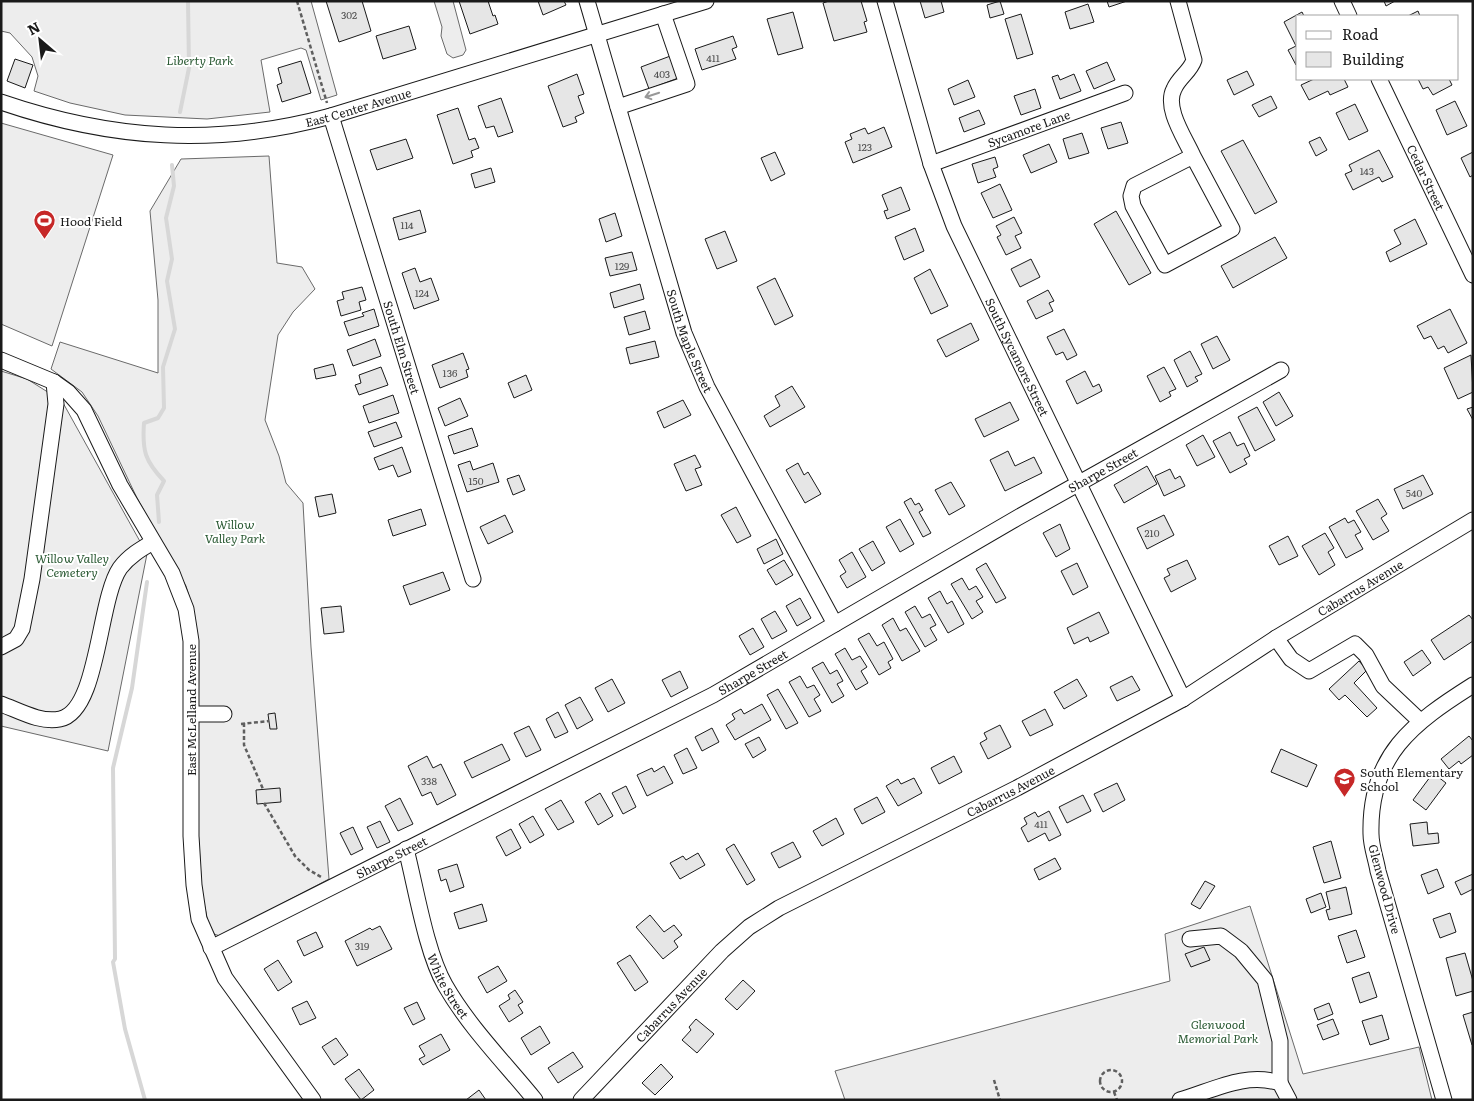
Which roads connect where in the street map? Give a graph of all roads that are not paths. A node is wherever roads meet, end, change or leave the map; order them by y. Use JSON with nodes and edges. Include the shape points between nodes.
{"nodes":[{"id":1,"x":587,"y":1,"type":"edge"},
{"id":2,"x":706,"y":1,"type":"edge"},
{"id":3,"x":885,"y":1,"type":"edge"},
{"id":4,"x":1178,"y":1,"type":"edge"},
{"id":5,"x":1342,"y":1,"type":"edge"},
{"id":6,"x":663,"y":14,"type":"junction"},
{"id":7,"x":1349,"y":15,"type":"edge"},
{"id":8,"x":597,"y":35,"type":"junction"},
{"id":9,"x":1379,"y":80,"type":"edge"},
{"id":10,"x":1125,"y":93,"type":"dead end"},
{"id":11,"x":1,"y":102,"type":"edge"},
{"id":12,"x":618,"y":107,"type":"junction"},
{"id":13,"x":331,"y":116,"type":"junction"},
{"id":14,"x":1193,"y":156,"type":"junction"},
{"id":15,"x":932,"y":164,"type":"junction"},
{"id":16,"x":1473,"y":276,"type":"edge"},
{"id":17,"x":1,"y":360,"type":"edge"},
{"id":18,"x":1281,"y":370,"type":"dead end"},
{"id":19,"x":54,"y":382,"type":"junction"},
{"id":20,"x":1080,"y":483,"type":"junction"},
{"id":21,"x":1473,"y":520,"type":"edge"},
{"id":22,"x":153,"y":542,"type":"junction"},
{"id":23,"x":473,"y":579,"type":"dead end"},
{"id":24,"x":835,"y":624,"type":"junction"},
{"id":25,"x":1276,"y":638,"type":"junction"},
{"id":26,"x":1,"y":647,"type":"edge"},
{"id":27,"x":1473,"y":685,"type":"edge"},
{"id":28,"x":1183,"y":699,"type":"junction"},
{"id":29,"x":1,"y":704,"type":"edge"},
{"id":30,"x":192,"y":714,"type":"junction"},
{"id":31,"x":224,"y":714,"type":"dead end"},
{"id":32,"x":1420,"y":721,"type":"junction"},
{"id":33,"x":406,"y":849,"type":"junction"},
{"id":34,"x":1190,"y":939,"type":"dead end"},
{"id":35,"x":211,"y":948,"type":"junction"},
{"id":36,"x":1280,"y":1084,"type":"junction"},
{"id":37,"x":313,"y":1100,"type":"edge"},
{"id":38,"x":535,"y":1100,"type":"edge"},
{"id":39,"x":582,"y":1100,"type":"edge"},
{"id":40,"x":1180,"y":1100,"type":"edge"},
{"id":41,"x":1289,"y":1100,"type":"edge"},
{"id":42,"x":1443,"y":1100,"type":"edge"}],
"edges":[{"from":1,"to":8,"type":"street","name":"South Maple Street"},
{"from":2,"to":6,"type":"street","name":"East Center Avenue"},
{"from":3,"to":15,"type":"street","name":"South Sycamore Street"},
{"from":4,"to":14,"type":"street","via":[[1194,60],[1192,68],[1180,78],[1173,90],[1171,107]]},
{"from":5,"to":7,"type":"street"},
{"from":6,"to":8,"type":"street","name":"East Center Avenue"},
{"from":6,"to":12,"type":"street","one_way":true,"via":[[687,84]]},
{"from":8,"to":12,"type":"street","name":"South Maple Street"},
{"from":8,"to":13,"type":"street","name":"East Center Avenue"},
{"from":9,"to":16,"type":"street","name":"Cedar Street"},
{"from":10,"to":15,"type":"street","name":"Sycamore Lane"},
{"from":11,"to":13,"type":"street","name":"East Center Avenue","via":[[83,126],[132,134],[197,137],[250,133]]},
{"from":12,"to":24,"type":"street","name":"South Maple Street","via":[[684,333],[707,387]]},
{"from":13,"to":23,"type":"street","name":"South Elm Street"},
{"from":14,"to":14,"type":"street","via":[[1134,186],[1131,196],[1133,206],[1165,265],[1232,230]]},
{"from":15,"to":20,"type":"street","name":"South Sycamore Street","via":[[954,226]]},
{"from":17,"to":19,"type":"street","name":"East McLelland Avenue"},
{"from":18,"to":20,"type":"street","name":"Sharpe Street"},
{"from":19,"to":22,"type":"street","name":"East McLelland Avenue","via":[[84,410],[120,485]]},
{"from":19,"to":26,"type":"street","via":[[56,404],[32,579],[22,629],[16,639]]},
{"from":20,"to":24,"type":"street","name":"Sharpe Street"},
{"from":20,"to":28,"type":"street","name":"South Sycamore Street"},
{"from":21,"to":25,"type":"street","name":"Cabarrus Avenue"},
{"from":22,"to":29,"type":"street","via":[[135,552],[110,586],[86,692],[74,712],[61,719],[42,720]]},
{"from":22,"to":30,"type":"street","name":"East McLelland Avenue","via":[[172,573],[186,609],[191,641]]},
{"from":24,"to":33,"type":"street","name":"Sharpe Street","via":[[685,710]]},
{"from":25,"to":28,"type":"street","name":"Cabarrus Avenue"},
{"from":25,"to":32,"type":"street","via":[[1291,660],[1309,671],[1356,644],[1383,686]]},
{"from":27,"to":32,"type":"street","name":"Glenwood Drive"},
{"from":28,"to":39,"type":"street","name":"Cabarrus Avenue","via":[[1017,788],[779,908],[749,927],[722,951]]},
{"from":30,"to":31,"type":"street"},
{"from":30,"to":35,"type":"street","name":"East McLelland Avenue","via":[[190,768],[194,885],[199,919]]},
{"from":32,"to":42,"type":"street","name":"Glenwood Drive","via":[[1406,733],[1385,763],[1373,798],[1370,835]]},
{"from":33,"to":35,"type":"street","name":"Sharpe Street"},
{"from":33,"to":38,"type":"street","name":"White Street","via":[[429,941],[444,984]]},
{"from":34,"to":36,"type":"street","via":[[1220,936],[1241,951],[1265,980],[1280,1041]]},
{"from":35,"to":37,"type":"street","name":"East McLelland Avenue","via":[[224,978]]},
{"from":36,"to":40,"type":"street","via":[[1264,1078],[1246,1079]]},
{"from":36,"to":41,"type":"street"}]}
